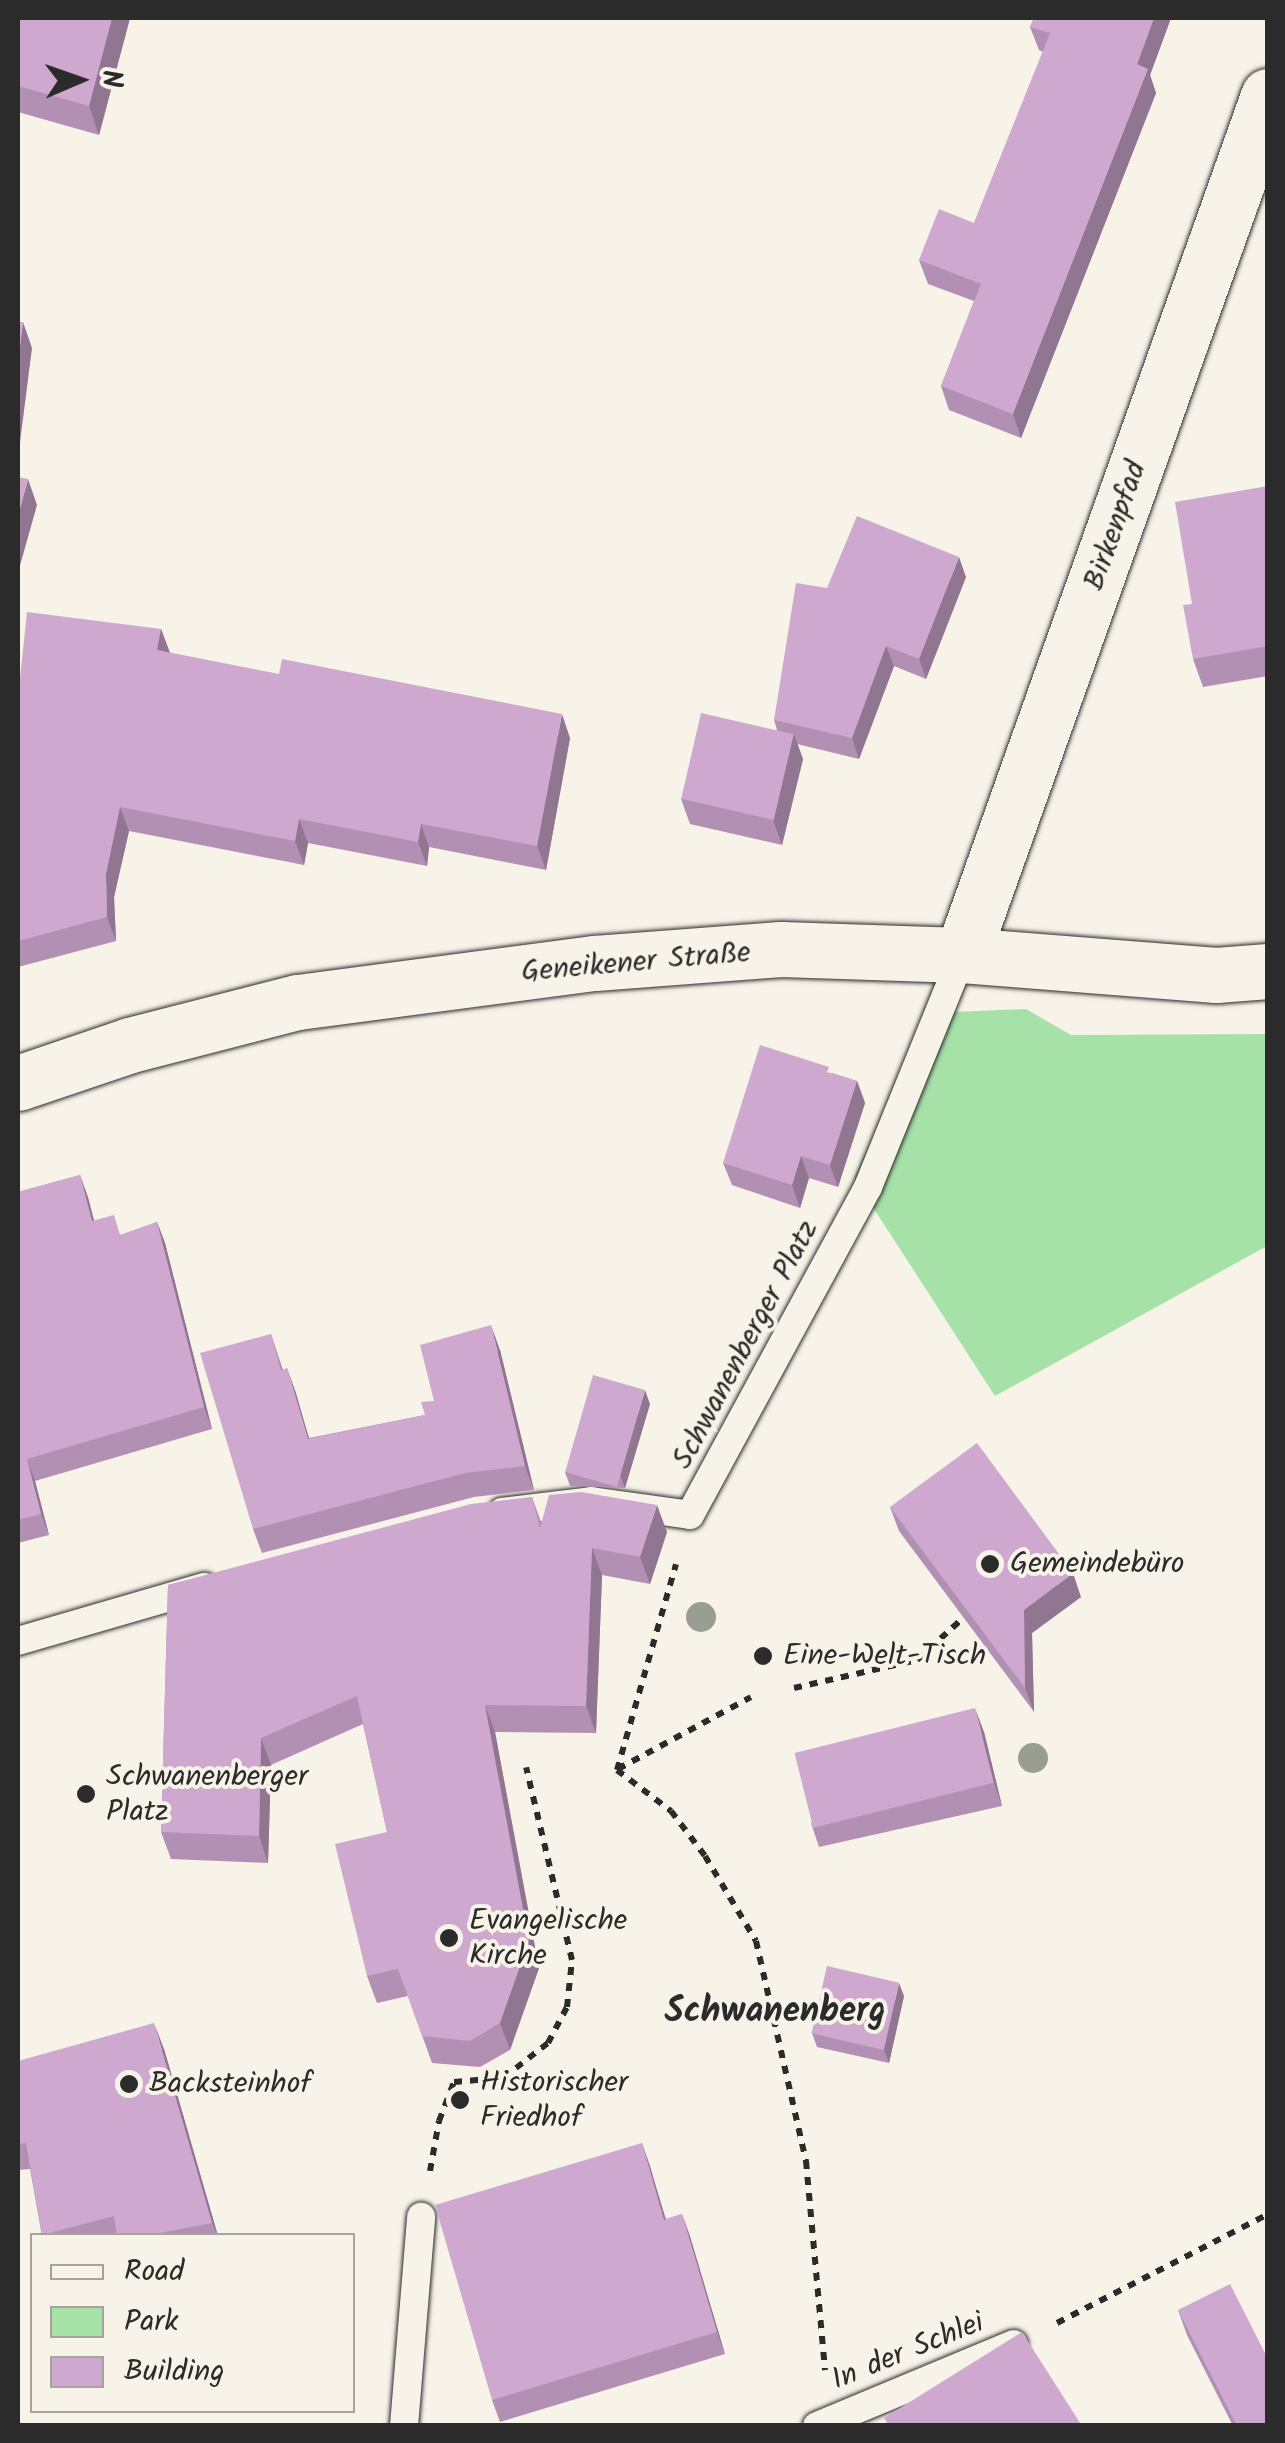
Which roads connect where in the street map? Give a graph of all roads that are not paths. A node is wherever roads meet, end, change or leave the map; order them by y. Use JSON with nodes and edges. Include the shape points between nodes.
{"nodes":[{"id":1,"x":1268,"y":96,"type":"edge"},
{"id":2,"x":962,"y":954,"type":"junction"},
{"id":3,"x":1268,"y":972,"type":"edge"},
{"id":4,"x":18,"y":1083,"type":"edge"},
{"id":5,"x":478,"y":1514,"type":"edge"},
{"id":6,"x":237,"y":1578,"type":"edge"},
{"id":7,"x":18,"y":1641,"type":"edge"},
{"id":8,"x":421,"y":2217,"type":"dead end"},
{"id":9,"x":1024,"y":2340,"type":"edge"},
{"id":10,"x":824,"y":2423,"type":"edge"},
{"id":11,"x":404,"y":2426,"type":"edge"}],
"edges":[{"from":1,"to":2,"type":"street","name":"Birkenpfad"},
{"from":2,"to":3,"type":"street","name":"Geneikener Straße","via":[[1216,976]]},
{"from":2,"to":4,"type":"street","name":"Geneikener Straße","via":[[781,949],[595,963],[298,1002],[130,1045]]},
{"from":2,"to":5,"type":"lane","name":"Schwanenberger Platz","via":[[868,1187],[690,1515],[591,1501]]},
{"from":6,"to":7,"type":"lane"},
{"from":8,"to":11,"type":"lane"},
{"from":9,"to":10,"type":"lane","name":"In der Schlei"}]}
